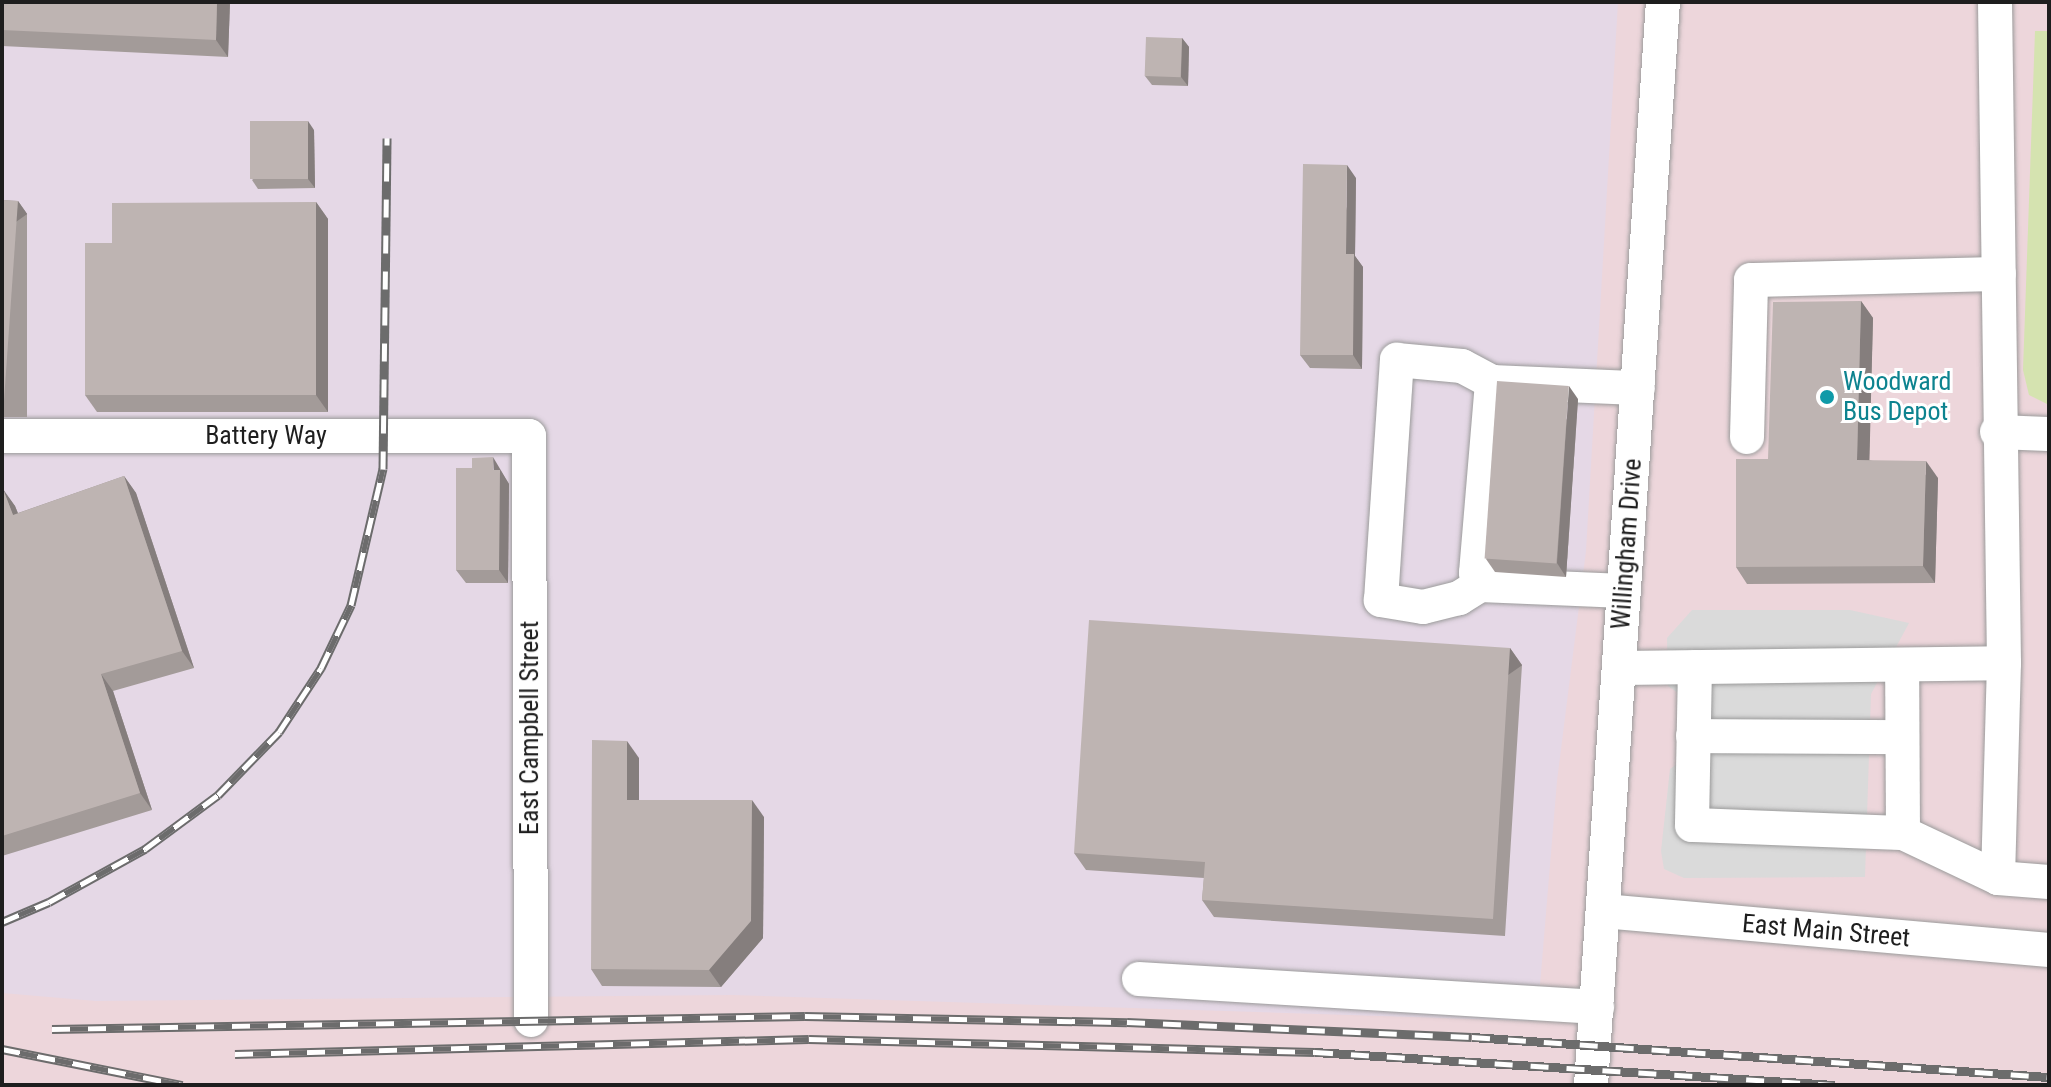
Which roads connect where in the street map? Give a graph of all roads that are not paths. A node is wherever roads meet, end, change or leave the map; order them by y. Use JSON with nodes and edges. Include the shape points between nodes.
{"nodes":[{"id":1,"x":1663,"y":2,"type":"edge"},
{"id":2,"x":1995,"y":2,"type":"edge"},
{"id":3,"x":1999,"y":274,"type":"junction"},
{"id":4,"x":1492,"y":382,"type":"junction"},
{"id":5,"x":1638,"y":388,"type":"junction"},
{"id":6,"x":1997,"y":432,"type":"junction"},
{"id":7,"x":2049,"y":434,"type":"edge"},
{"id":8,"x":2,"y":436,"type":"edge"},
{"id":9,"x":529,"y":436,"type":"joint"},
{"id":10,"x":1747,"y":437,"type":"dead end"},
{"id":11,"x":1480,"y":585,"type":"junction"},
{"id":12,"x":1624,"y":591,"type":"junction"},
{"id":13,"x":2004,"y":663,"type":"junction"},
{"id":14,"x":1902,"y":665,"type":"junction"},
{"id":15,"x":1695,"y":667,"type":"junction"},
{"id":16,"x":1619,"y":668,"type":"junction"},
{"id":17,"x":1693,"y":736,"type":"junction"},
{"id":18,"x":1902,"y":737,"type":"junction"},
{"id":19,"x":1903,"y":833,"type":"junction"},
{"id":20,"x":1998,"y":878,"type":"junction"},
{"id":21,"x":2049,"y":882,"type":"edge"},
{"id":22,"x":1603,"y":911,"type":"junction"},
{"id":23,"x":2049,"y":950,"type":"edge"},
{"id":24,"x":1139,"y":979,"type":"dead end"},
{"id":25,"x":1597,"y":1007,"type":"junction"},
{"id":26,"x":531,"y":1020,"type":"dead end"},
{"id":27,"x":1591,"y":1085,"type":"edge"}],
"edges":[{"from":1,"to":5,"type":"street","name":"Willingham Drive"},
{"from":2,"to":3,"type":"street"},
{"from":3,"to":6,"type":"street"},
{"from":3,"to":10,"type":"street","via":[[1751,280]]},
{"from":4,"to":5,"type":"street"},
{"from":4,"to":11,"type":"street","via":[[1476,573]]},
{"from":4,"to":11,"type":"street","via":[[1462,366],[1397,360],[1381,600],[1423,607],[1459,598]]},
{"from":5,"to":12,"type":"street","name":"Willingham Drive"},
{"from":6,"to":7,"type":"street"},
{"from":6,"to":13,"type":"street"},
{"from":8,"to":9,"type":"street","name":"Battery Way"},
{"from":9,"to":26,"type":"street","name":"East Campbell Street"},
{"from":11,"to":12,"type":"street"},
{"from":12,"to":16,"type":"street","name":"Willingham Drive"},
{"from":13,"to":14,"type":"street"},
{"from":13,"to":20,"type":"street"},
{"from":14,"to":15,"type":"street"},
{"from":14,"to":18,"type":"street"},
{"from":15,"to":16,"type":"street"},
{"from":15,"to":17,"type":"street"},
{"from":16,"to":22,"type":"street","name":"Willingham Drive"},
{"from":17,"to":18,"type":"street"},
{"from":17,"to":19,"type":"street","via":[[1692,825]]},
{"from":18,"to":19,"type":"street"},
{"from":19,"to":20,"type":"street"},
{"from":20,"to":21,"type":"street"},
{"from":22,"to":23,"type":"street","name":"East Main Street"},
{"from":22,"to":25,"type":"street","name":"Willingham Drive"},
{"from":24,"to":25,"type":"street"},
{"from":25,"to":27,"type":"street","name":"Willingham Drive"}]}
